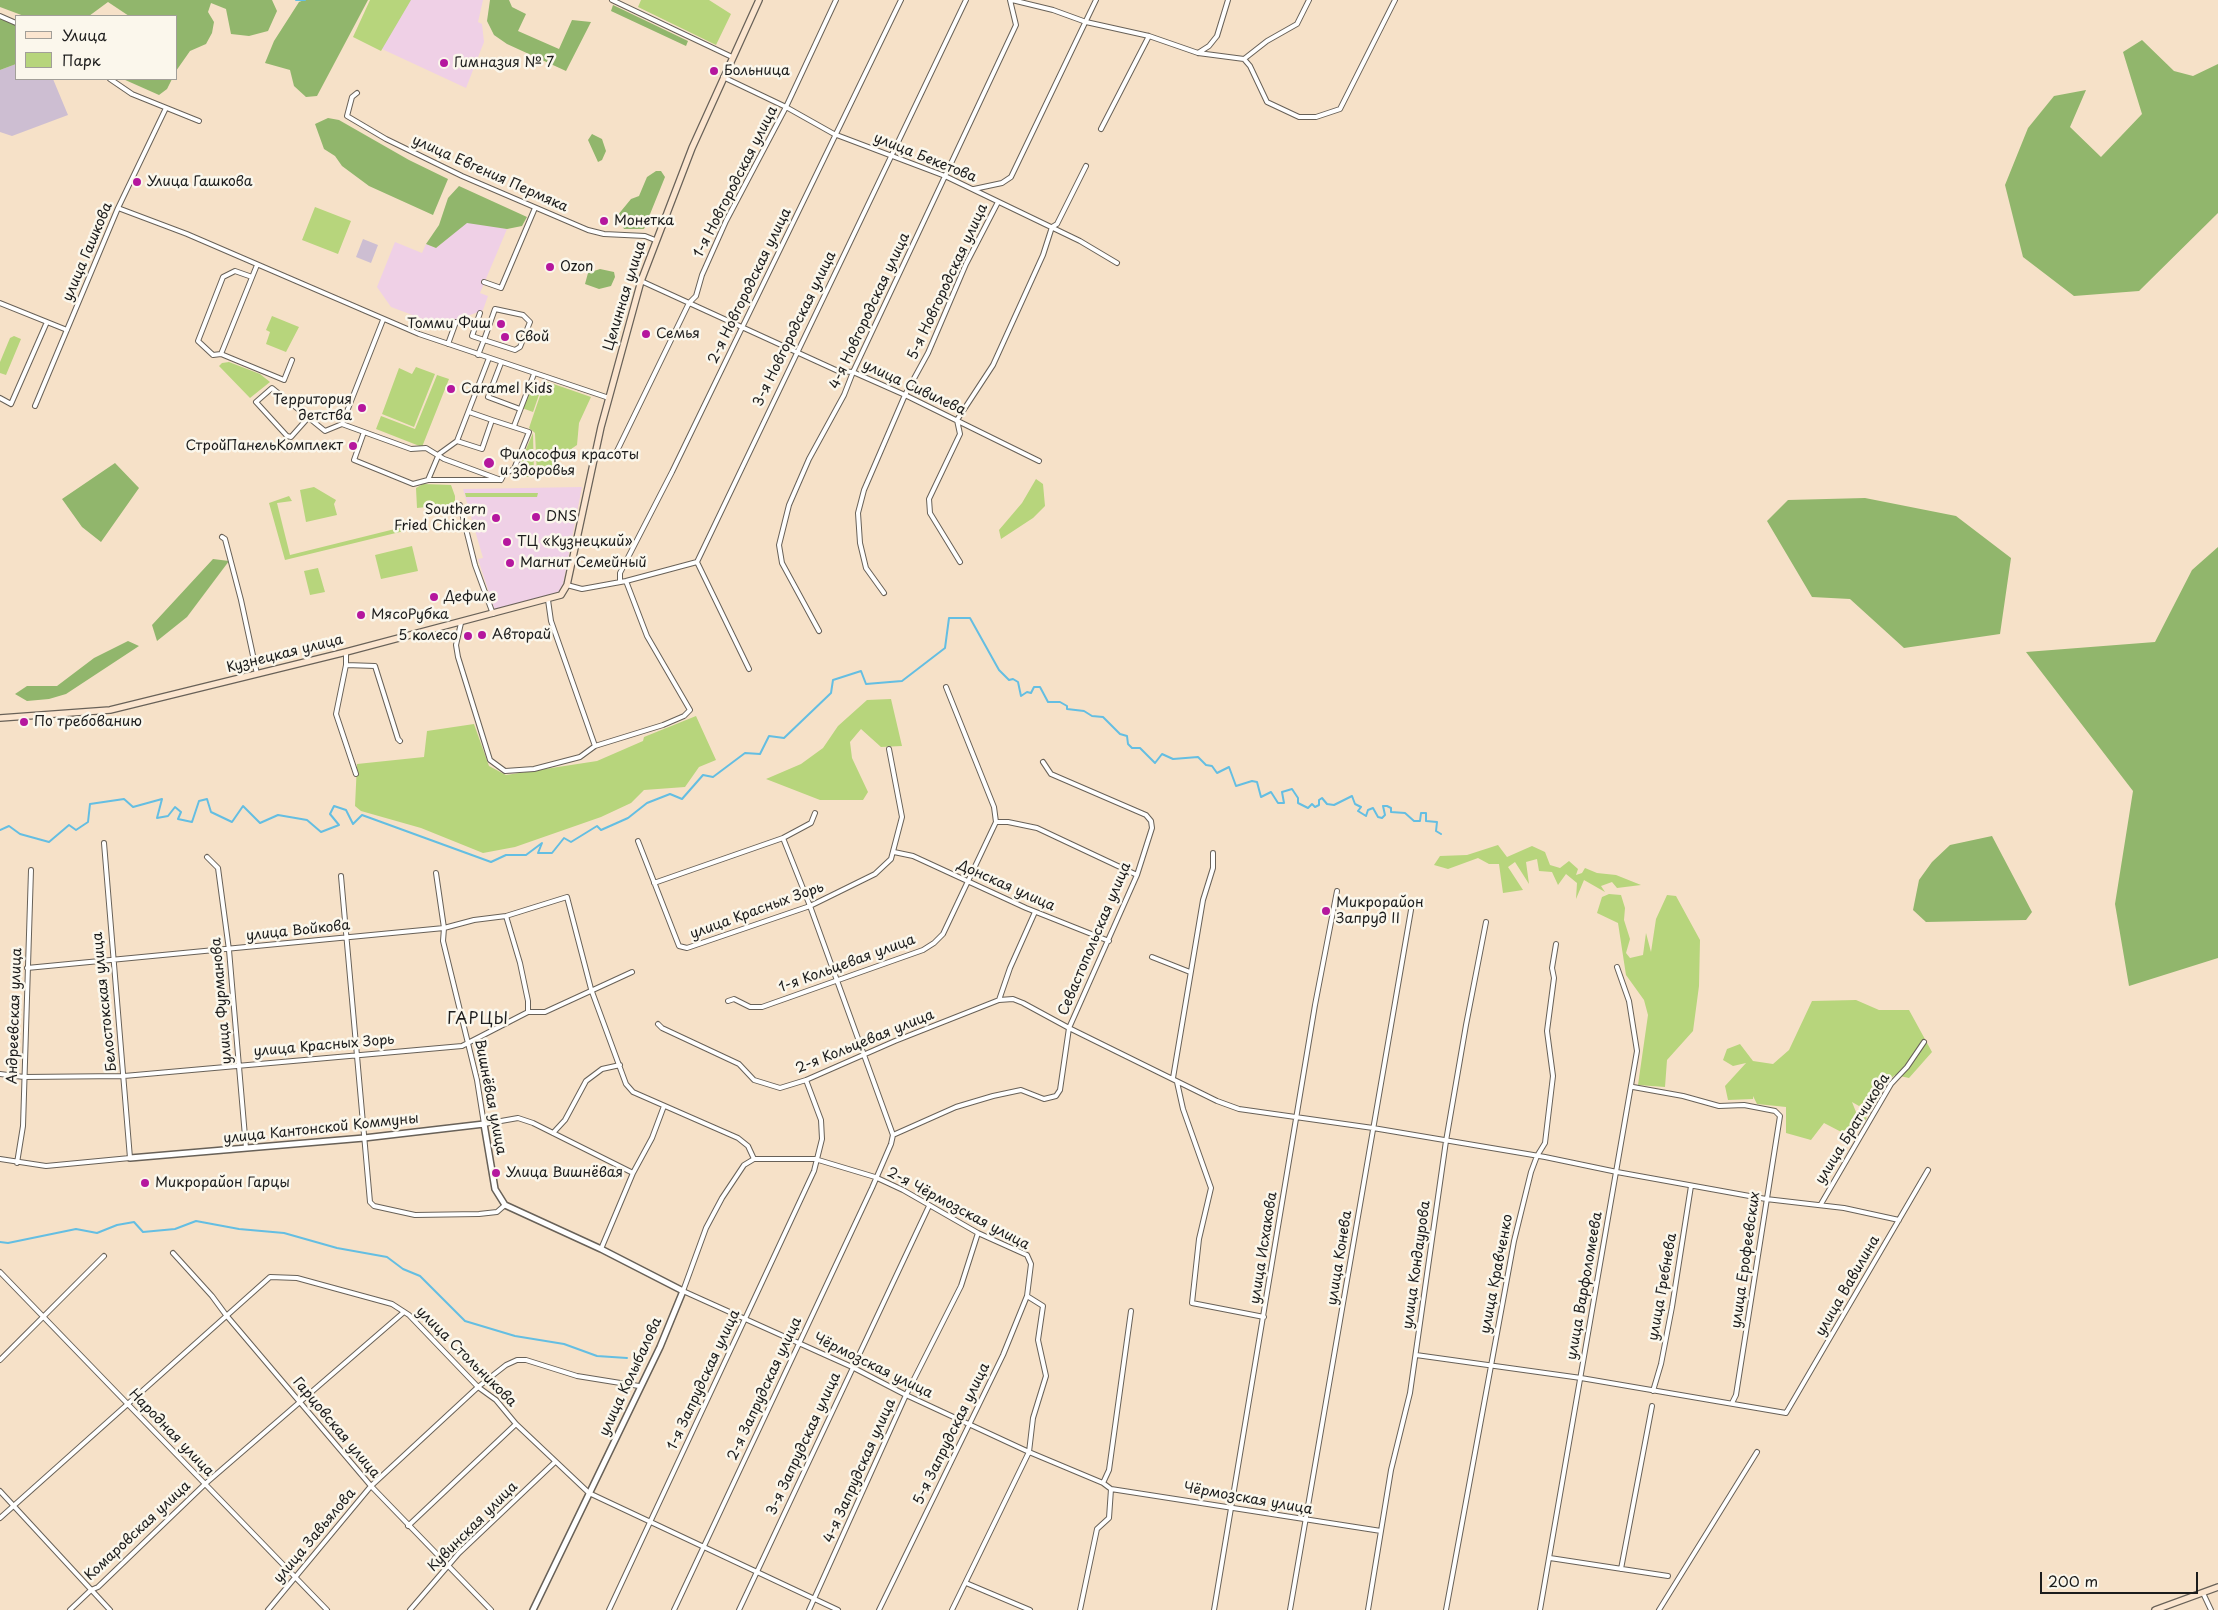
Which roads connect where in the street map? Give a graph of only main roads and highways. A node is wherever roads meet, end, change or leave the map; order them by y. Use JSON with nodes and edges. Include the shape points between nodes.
{"nodes":[{"id":1,"x":758,"y":0,"type":"edge"},
{"id":2,"x":567,"y":585,"type":"joint"},
{"id":3,"x":0,"y":718,"type":"edge"},
{"id":4,"x":2218,"y":1587,"type":"edge"},
{"id":5,"x":2156,"y":1610,"type":"edge"}],
"edges":[{"from":1,"to":2,"type":"main road","name":"Целинная улица","via":[[655,240],[641,281],[609,398]]},
{"from":2,"to":3,"type":"main road","name":"Кузнецкая улица","via":[[561,595],[548,600],[110,710]]},
{"from":4,"to":5,"type":"main road"}]}
